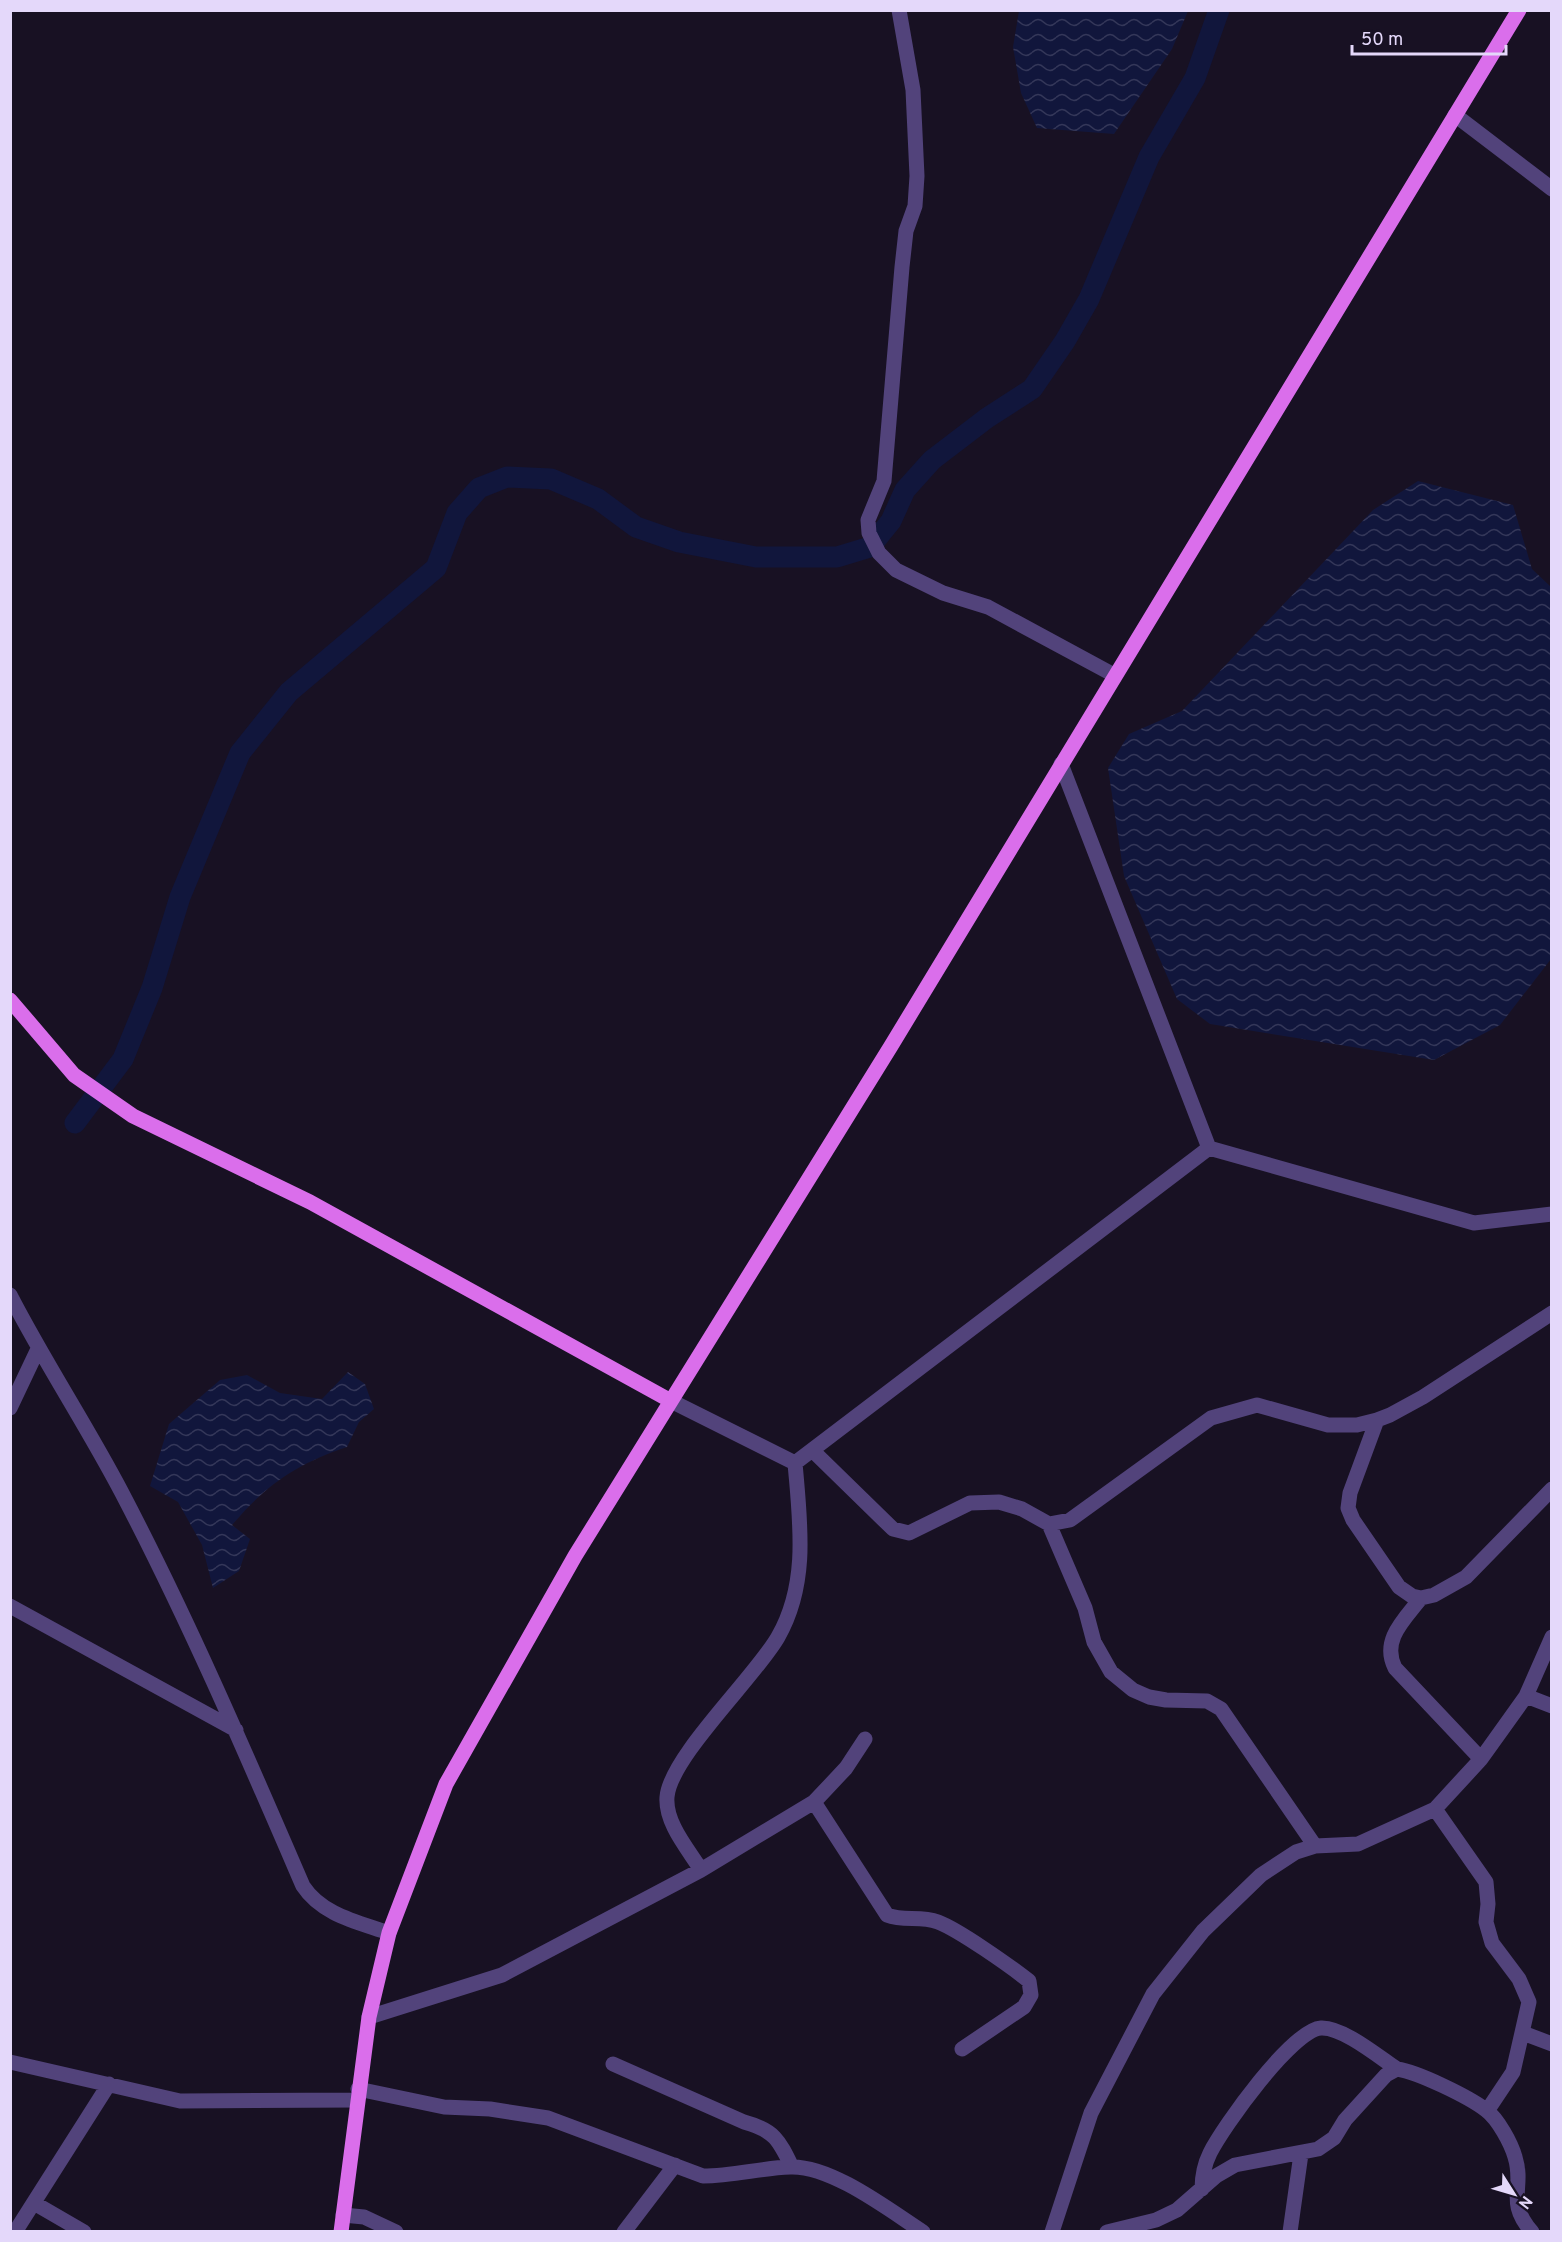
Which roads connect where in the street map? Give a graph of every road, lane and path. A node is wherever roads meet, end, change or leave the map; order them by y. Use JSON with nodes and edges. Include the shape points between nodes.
{"nodes":[{"id":1,"x":899,"y":10,"type":"edge"},
{"id":2,"x":1519,"y":11,"type":"edge"},
{"id":3,"x":1455,"y":115,"type":"junction"},
{"id":4,"x":1551,"y":189,"type":"edge"},
{"id":5,"x":1114,"y":675,"type":"junction"},
{"id":6,"x":1061,"y":764,"type":"junction"},
{"id":7,"x":10,"y":1000,"type":"edge"},
{"id":8,"x":1209,"y":1148,"type":"junction"},
{"id":9,"x":1551,"y":1214,"type":"edge"},
{"id":10,"x":10,"y":1295,"type":"edge"},
{"id":11,"x":1551,"y":1313,"type":"edge"},
{"id":12,"x":38,"y":1349,"type":"junction"},
{"id":13,"x":671,"y":1401,"type":"junction"},
{"id":14,"x":10,"y":1408,"type":"edge"},
{"id":15,"x":1377,"y":1419,"type":"junction"},
{"id":16,"x":812,"y":1450,"type":"junction"},
{"id":17,"x":795,"y":1463,"type":"junction"},
{"id":18,"x":1551,"y":1489,"type":"edge"},
{"id":19,"x":1049,"y":1524,"type":"junction"},
{"id":20,"x":1421,"y":1598,"type":"junction"},
{"id":21,"x":10,"y":1606,"type":"edge"},
{"id":22,"x":1551,"y":1637,"type":"edge"},
{"id":23,"x":1526,"y":1696,"type":"junction"},
{"id":24,"x":1551,"y":1706,"type":"edge"},
{"id":25,"x":236,"y":1730,"type":"junction"},
{"id":26,"x":865,"y":1739,"type":"dead end"},
{"id":27,"x":1481,"y":1759,"type":"junction"},
{"id":28,"x":814,"y":1802,"type":"junction"},
{"id":29,"x":1435,"y":1809,"type":"junction"},
{"id":30,"x":1315,"y":1846,"type":"junction"},
{"id":31,"x":702,"y":1870,"type":"junction"},
{"id":32,"x":389,"y":1933,"type":"junction"},
{"id":33,"x":369,"y":2017,"type":"junction"},
{"id":34,"x":1523,"y":2033,"type":"junction"},
{"id":35,"x":1551,"y":2044,"type":"edge"},
{"id":36,"x":962,"y":2049,"type":"dead end"},
{"id":37,"x":10,"y":2062,"type":"edge"},
{"id":38,"x":613,"y":2064,"type":"dead end"},
{"id":39,"x":1397,"y":2069,"type":"junction"},
{"id":40,"x":109,"y":2084,"type":"junction"},
{"id":41,"x":358,"y":2095,"type":"junction"},
{"id":42,"x":1487,"y":2111,"type":"junction"},
{"id":43,"x":1301,"y":2154,"type":"junction"},
{"id":44,"x":675,"y":2165,"type":"junction"},
{"id":45,"x":792,"y":2167,"type":"junction"},
{"id":46,"x":1202,"y":2189,"type":"junction"},
{"id":47,"x":34,"y":2203,"type":"junction"},
{"id":48,"x":343,"y":2215,"type":"junction"},
{"id":49,"x":15,"y":2232,"type":"edge"},
{"id":50,"x":84,"y":2232,"type":"edge"},
{"id":51,"x":341,"y":2232,"type":"edge"},
{"id":52,"x":396,"y":2232,"type":"edge"},
{"id":53,"x":624,"y":2232,"type":"edge"},
{"id":54,"x":923,"y":2232,"type":"edge"},
{"id":55,"x":1052,"y":2232,"type":"edge"},
{"id":56,"x":1107,"y":2232,"type":"edge"},
{"id":57,"x":1290,"y":2232,"type":"edge"},
{"id":58,"x":1532,"y":2232,"type":"edge"}],
"edges":[{"from":1,"to":5,"type":"street","via":[[912,90],[915,206],[906,231],[884,481],[868,520],[869,533],[879,553],[896,570],[943,593],[988,608]]},
{"from":2,"to":3,"type":"main road"},
{"from":3,"to":4,"type":"street"},
{"from":3,"to":5,"type":"main road"},
{"from":5,"to":6,"type":"main road"},
{"from":6,"to":8,"type":"street"},
{"from":6,"to":13,"type":"main road"},
{"from":7,"to":13,"type":"main road","via":[[74,1075],[133,1116],[310,1202]]},
{"from":8,"to":9,"type":"street","via":[[1474,1223]]},
{"from":8,"to":16,"type":"street"},
{"from":10,"to":12,"type":"street"},
{"from":11,"to":15,"type":"street","via":[[1423,1397]]},
{"from":12,"to":14,"type":"street"},
{"from":12,"to":25,"type":"street","via":[[121,1491]]},
{"from":13,"to":17,"type":"street"},
{"from":13,"to":32,"type":"main road","via":[[575,1556],[446,1784]]},
{"from":15,"to":19,"type":"street","via":[[1358,1425],[1328,1425],[1257,1405],[1211,1418],[1070,1520]]},
{"from":15,"to":20,"type":"street","via":[[1348,1508],[1399,1587]]},
{"from":16,"to":17,"type":"street"},
{"from":16,"to":19,"type":"street","via":[[893,1529],[909,1533],[970,1503],[999,1502]]},
{"from":17,"to":31,"type":"street","via":[[802,1539],[801,1568],[792,1604],[778,1637],[678,1767],[667,1797],[672,1823]]},
{"from":18,"to":20,"type":"street","via":[[1466,1577]]},
{"from":19,"to":30,"type":"street","via":[[1085,1608],[1094,1642],[1111,1672],[1149,1697],[1207,1701],[1221,1709]]},
{"from":20,"to":27,"type":"street","via":[[1393,1634],[1389,1657]]},
{"from":21,"to":25,"type":"street"},
{"from":22,"to":23,"type":"street"},
{"from":23,"to":24,"type":"street"},
{"from":23,"to":27,"type":"street"},
{"from":25,"to":32,"type":"street","via":[[312,1899],[334,1913]]},
{"from":26,"to":28,"type":"street","via":[[846,1768]]},
{"from":27,"to":29,"type":"street"},
{"from":28,"to":31,"type":"street"},
{"from":28,"to":36,"type":"street","via":[[888,1915],[899,1920],[914,1917],[938,1922],[1029,1981],[1031,1995],[1024,2007]]},
{"from":29,"to":30,"type":"street","via":[[1358,1844]]},
{"from":29,"to":34,"type":"street","via":[[1486,1882],[1486,1922],[1492,1943],[1519,1979],[1529,2002]]},
{"from":30,"to":55,"type":"street","via":[[1296,1852],[1261,1875],[1203,1930],[1154,1994],[1091,2113]]},
{"from":31,"to":33,"type":"street","via":[[502,1975]]},
{"from":32,"to":33,"type":"main road"},
{"from":33,"to":41,"type":"main road"},
{"from":34,"to":35,"type":"street"},
{"from":34,"to":42,"type":"street","via":[[1513,2072]]},
{"from":37,"to":40,"type":"street"},
{"from":38,"to":45,"type":"street","via":[[763,2127],[781,2143]]},
{"from":39,"to":42,"type":"street","via":[[1428,2080]]},
{"from":39,"to":43,"type":"street","via":[[1386,2074],[1334,2138]]},
{"from":39,"to":46,"type":"street","via":[[1334,2030],[1321,2028],[1310,2032],[1264,2075],[1223,2130],[1203,2171]]},
{"from":40,"to":41,"type":"street","via":[[180,2101]]},
{"from":40,"to":47,"type":"street"},
{"from":41,"to":44,"type":"street","via":[[548,2118]]},
{"from":41,"to":48,"type":"main road"},
{"from":42,"to":58,"type":"street","via":[[1515,2158],[1516,2207]]},
{"from":43,"to":46,"type":"street","via":[[1235,2165]]},
{"from":43,"to":57,"type":"street"},
{"from":44,"to":45,"type":"street","via":[[703,2176]]},
{"from":44,"to":53,"type":"street"},
{"from":45,"to":54,"type":"street","via":[[848,2186]]},
{"from":46,"to":56,"type":"street","via":[[1177,2210],[1156,2220]]},
{"from":47,"to":49,"type":"street"},
{"from":47,"to":50,"type":"street"},
{"from":48,"to":51,"type":"main road"},
{"from":48,"to":52,"type":"street","via":[[364,2217]]}]}
